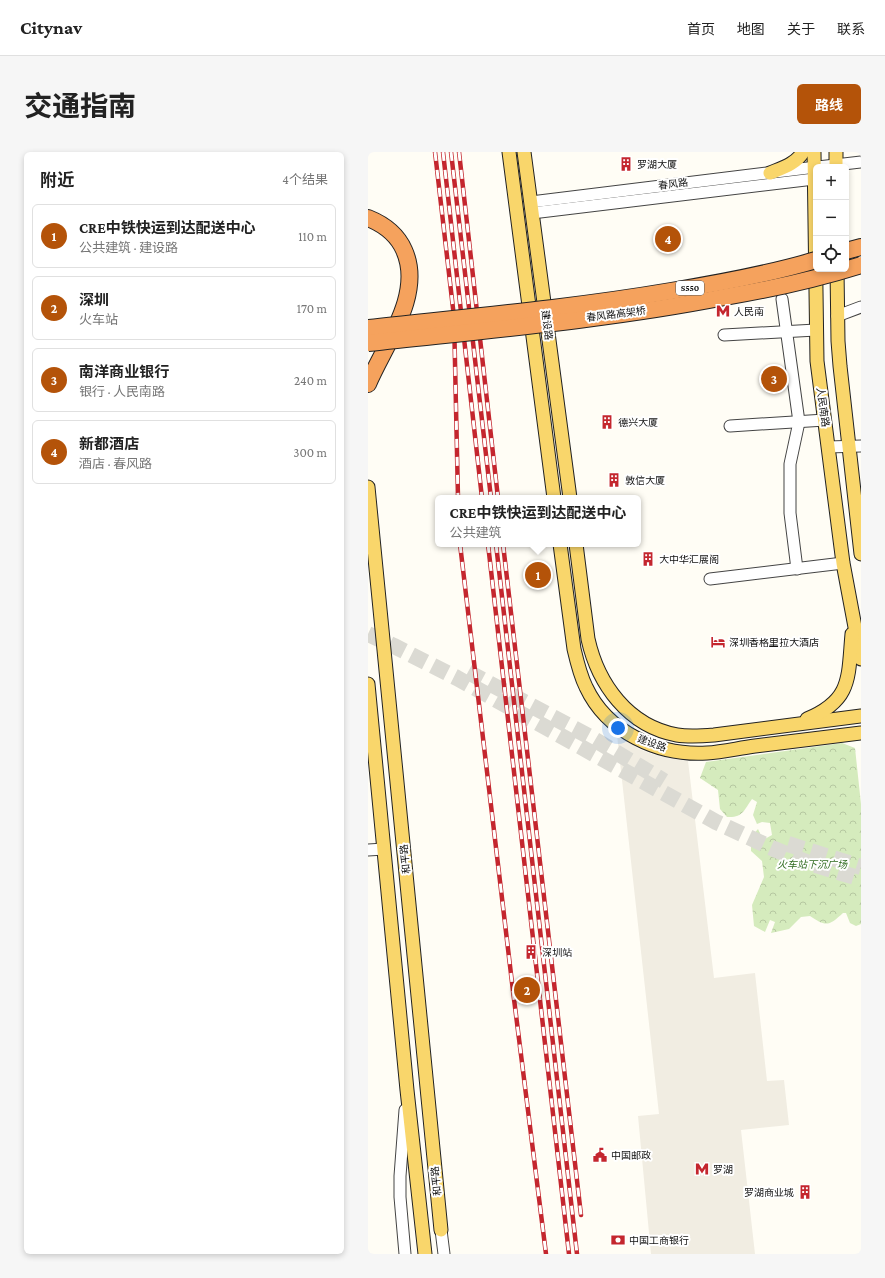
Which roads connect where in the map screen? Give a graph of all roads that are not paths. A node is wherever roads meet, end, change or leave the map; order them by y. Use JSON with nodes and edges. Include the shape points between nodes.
{"nodes":[{"id":1,"x":509,"y":152,"type":"edge"},
{"id":2,"x":524,"y":152,"type":"edge"},
{"id":3,"x":804,"y":152,"type":"edge"},
{"id":4,"x":814,"y":152,"type":"edge"},
{"id":5,"x":836,"y":161,"type":"edge"},
{"id":6,"x":861,"y":162,"type":"edge"},
{"id":7,"x":815,"y":164,"type":"edge"},
{"id":8,"x":813,"y":170,"type":"edge"},
{"id":9,"x":813,"y":170,"type":"edge"},
{"id":10,"x":770,"y":173,"type":"junction"},
{"id":11,"x":815,"y":200,"type":"edge"},
{"id":12,"x":532,"y":208,"type":"junction"},
{"id":13,"x":368,"y":218,"type":"edge"},
{"id":14,"x":861,"y":247,"type":"edge"},
{"id":15,"x":849,"y":250,"type":"edge"},
{"id":16,"x":813,"y":261,"type":"edge"},
{"id":17,"x":859,"y":266,"type":"edge"},
{"id":18,"x":837,"y":272,"type":"edge"},
{"id":19,"x":782,"y":299,"type":"dead end"},
{"id":20,"x":861,"y":306,"type":"edge"},
{"id":21,"x":837,"y":316,"type":"junction"},
{"id":22,"x":368,"y":328,"type":"edge"},
{"id":23,"x":816,"y":330,"type":"junction"},
{"id":24,"x":787,"y":332,"type":"junction"},
{"id":25,"x":724,"y":335,"type":"dead end"},
{"id":26,"x":368,"y":344,"type":"edge"},
{"id":27,"x":368,"y":384,"type":"edge"},
{"id":28,"x":825,"y":420,"type":"junction"},
{"id":29,"x":799,"y":422,"type":"junction"},
{"id":30,"x":730,"y":426,"type":"dead end"},
{"id":31,"x":855,"y":446,"type":"edge"},
{"id":32,"x":828,"y":447,"type":"junction"},
{"id":33,"x":368,"y":487,"type":"edge"},
{"id":34,"x":554,"y":495,"type":"edge"},
{"id":35,"x":570,"y":495,"type":"edge"},
{"id":36,"x":560,"y":547,"type":"edge"},
{"id":37,"x":576,"y":547,"type":"edge"},
{"id":38,"x":861,"y":554,"type":"edge"},
{"id":39,"x":843,"y":563,"type":"junction"},
{"id":40,"x":797,"y":569,"type":"junction"},
{"id":41,"x":710,"y":580,"type":"dead end"},
{"id":42,"x":853,"y":619,"type":"junction"},
{"id":43,"x":861,"y":659,"type":"edge"},
{"id":44,"x":368,"y":684,"type":"edge"},
{"id":45,"x":861,"y":716,"type":"edge"},
{"id":46,"x":793,"y":726,"type":"junction"},
{"id":47,"x":861,"y":733,"type":"edge"},
{"id":48,"x":384,"y":848,"type":"junction"},
{"id":49,"x":368,"y":850,"type":"edge"},
{"id":50,"x":407,"y":1090,"type":"junction"},
{"id":51,"x":441,"y":1230,"type":"joint"},
{"id":52,"x":406,"y":1254,"type":"edge"},
{"id":53,"x":425,"y":1254,"type":"edge"},
{"id":54,"x":444,"y":1254,"type":"edge"}],
"edges":[{"from":1,"to":34,"type":"main road","name":"建设路"},
{"from":2,"to":12,"type":"main road","name":"建设路"},
{"from":3,"to":10,"type":"main road","via":[[789,165]]},
{"from":4,"to":7,"type":"main road","name":"人民南路"},
{"from":5,"to":6,"type":"street","name":"春风路"},
{"from":8,"to":12,"type":"street","name":"春风路"},
{"from":9,"to":10,"type":"street","name":"春风路"},
{"from":10,"to":12,"type":"street","name":"春风路"},
{"from":11,"to":23,"type":"main road","name":"人民南路"},
{"from":12,"to":35,"type":"main road","name":"建设路"},
{"from":13,"to":27,"type":"highway","via":[[396,236],[409,265],[409,292],[402,313]]},
{"from":14,"to":15,"type":"highway"},
{"from":16,"to":22,"type":"highway","name":"春风路高架桥","number":"S550","bridge":true,"via":[[730,281],[619,299]]},
{"from":17,"to":26,"type":"highway","name":"春风路高架桥","number":"S550","bridge":true,"via":[[685,305]]},
{"from":18,"to":21,"type":"main road","name":"人民南路"},
{"from":19,"to":24,"type":"street"},
{"from":20,"to":21,"type":"street"},
{"from":21,"to":31,"type":"main road","name":"人民南路","via":[[840,366]]},
{"from":23,"to":24,"type":"street"},
{"from":23,"to":28,"type":"main road","name":"人民南路","via":[[817,361]]},
{"from":24,"to":25,"type":"street"},
{"from":24,"to":29,"type":"street"},
{"from":28,"to":29,"type":"street"},
{"from":28,"to":32,"type":"main road","name":"人民南路"},
{"from":29,"to":30,"type":"street"},
{"from":29,"to":40,"type":"street","via":[[790,464],[790,513]]},
{"from":31,"to":32,"type":"street"},
{"from":31,"to":38,"type":"main road","name":"人民南路"},
{"from":32,"to":39,"type":"main road","name":"人民南路"},
{"from":33,"to":51,"type":"main road","name":"和平路"},
{"from":36,"to":47,"type":"main road","name":"建设路","via":[[574,649],[586,687],[608,718],[640,741],[664,749],[707,753]]},
{"from":37,"to":46,"type":"main road","name":"建设路","via":[[588,639],[598,673],[607,689],[637,719],[659,730],[694,736]]},
{"from":39,"to":40,"type":"street"},
{"from":39,"to":42,"type":"main road","name":"人民南路"},
{"from":40,"to":41,"type":"street"},
{"from":42,"to":43,"type":"main road","name":"人民南路"},
{"from":42,"to":46,"type":"main road","via":[[848,676],[840,698],[822,713]]},
{"from":44,"to":48,"type":"main road","name":"和平路"},
{"from":45,"to":46,"type":"main road","name":"建设路"},
{"from":48,"to":49,"type":"street"},
{"from":48,"to":50,"type":"main road","name":"和平路"},
{"from":50,"to":52,"type":"street","via":[[400,1176]]},
{"from":50,"to":53,"type":"main road","name":"和平路"},
{"from":51,"to":54,"type":"street"}]}
